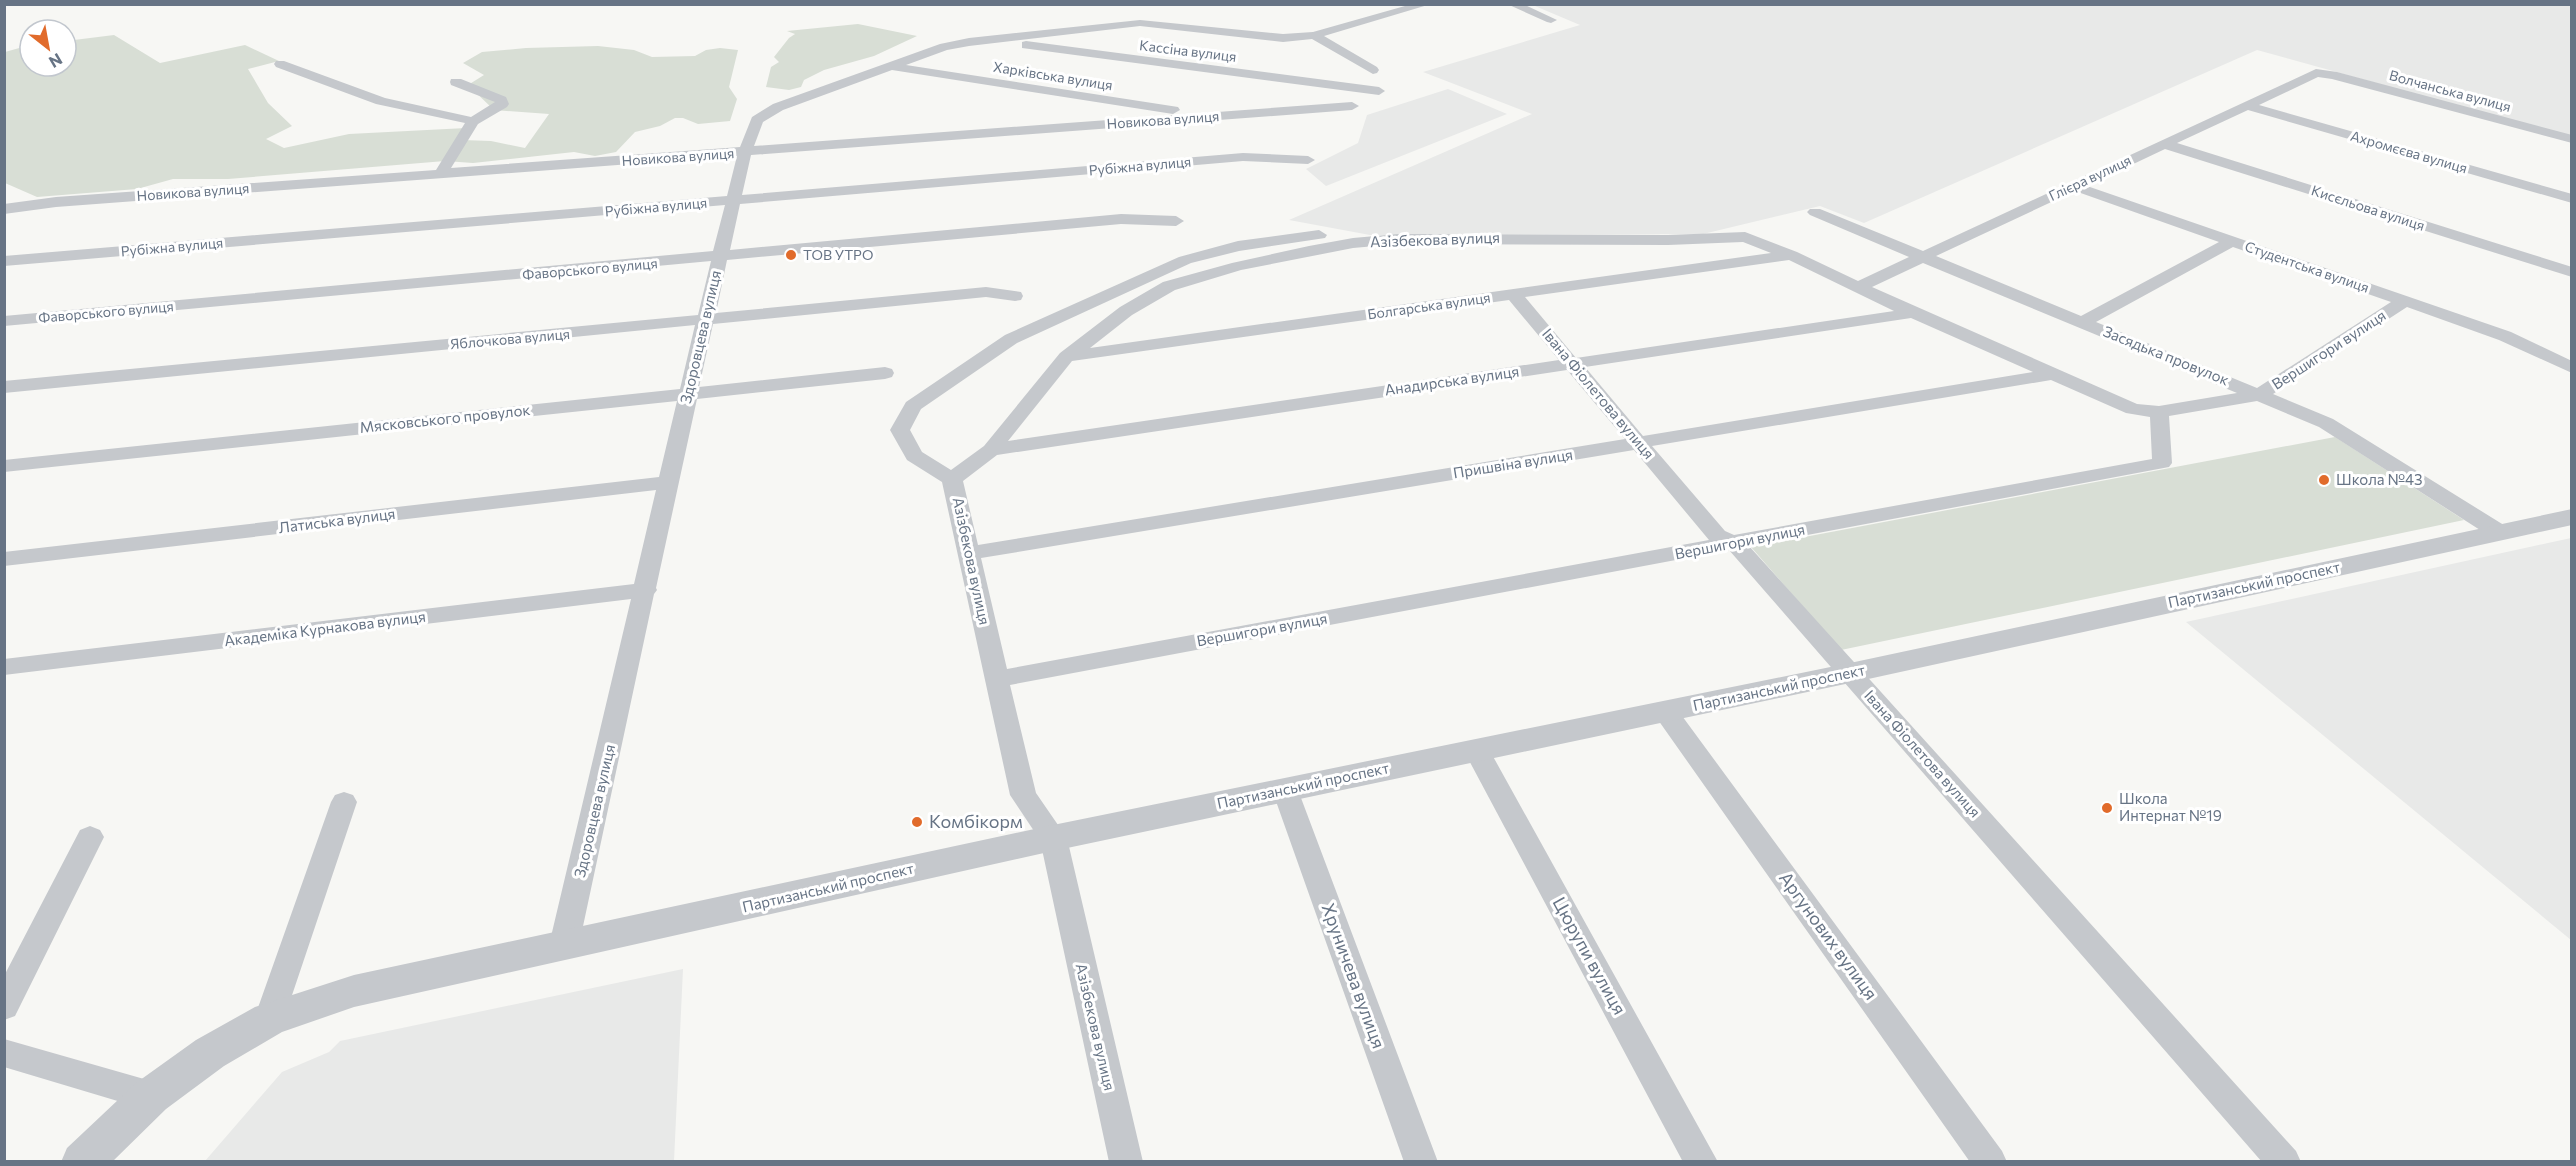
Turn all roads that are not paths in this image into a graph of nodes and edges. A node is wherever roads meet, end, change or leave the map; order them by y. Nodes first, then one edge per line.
1 (1426, 4) edge
2 (1512, 4) edge
3 (1551, 20) dead end
4 (1314, 35) junction
5 (993, 41) junction
6 (280, 64) dead end
7 (892, 66) junction
8 (1373, 70) dead end
9 (2320, 73) joint
10 (456, 82) dead end
11 (1379, 91) dead end
12 (2246, 105) junction
13 (1352, 106) dead end
14 (1210, 116) junction
15 (473, 121) junction
16 (2571, 139) edge
17 (2165, 144) junction
18 (746, 152) junction
19 (1308, 160) dead end
20 (440, 174) junction
21 (2074, 186) junction
22 (2571, 199) edge
23 (734, 200) junction
24 (4, 209) edge
25 (1815, 212) dead end
26 (1176, 221) dead end
27 (1409, 223) dead end
28 (2232, 241) junction
29 (1791, 255) junction
30 (1923, 256) junction
31 (720, 257) junction
32 (4, 261) edge
33 (2571, 272) edge
34 (1860, 286) junction
35 (1513, 294) junction
36 (1015, 296) dead end
37 (2405, 301) junction
38 (1913, 313) junction
39 (4, 321) edge
40 (705, 321) junction
41 (2082, 322) junction
42 (1066, 357) junction
43 (1573, 363) junction
44 (2571, 368) edge
45 (885, 373) dead end
46 (2055, 374) junction
47 (4, 387) edge
48 (687, 394) junction
49 (2259, 395) junction
50 (2159, 412) junction
51 (1640, 443) junction
52 (991, 450) junction
53 (4, 466) edge
54 (952, 479) junction
55 (670, 482) junction
56 (2571, 517) edge
57 (2499, 532) junction
58 (1734, 543) junction
59 (971, 553) junction
60 (4, 559) edge
61 (646, 591) junction
62 (4, 667) edge
63 (1850, 673) junction
64 (996, 680) junction
65 (1665, 711) junction
66 (1477, 751) junction
67 (1285, 790) junction
68 (344, 802) dead end
69 (90, 837) dead end
70 (1053, 838) junction
71 (564, 945) junction
72 (4, 1007) edge
73 (269, 1019) junction
74 (4, 1053) edge
75 (151, 1096) junction
76 (82, 1161) edge
77 (1126, 1161) edge
78 (1421, 1161) edge
79 (1701, 1161) edge
80 (1990, 1161) edge
81 (2284, 1161) edge

1 - 4 street, Здоровцева вулиця
2 - 3 street
4 - 5 street, Здоровцева вулиця
4 - 8 street
5 - 7 street, Здоровцева вулиця
5 - 11 street, Кассіна вулиця
6 - 15 street
7 - 14 street, Харківська вулиця
7 - 18 street, Здоровцева вулиця
9 - 12 street, Глієра вулиця
9 - 16 street, Волчанська вулиця
10 - 15 street
12 - 17 street, Глієра вулиця
12 - 22 street, Ахромєєва вулиця
13 - 14 street, Новикова вулиця
14 - 18 street, Новикова вулиця
15 - 20 street
17 - 21 street, Глієра вулиця
17 - 33 street, Кисєльова вулиця
18 - 20 street, Новикова вулиця
18 - 23 street, Здоровцева вулиця
19 - 23 street, Рубіжна вулиця
20 - 24 street, Новикова вулиця
21 - 28 street, Студентська вулиця
21 - 30 street, Глієра вулиця
23 - 31 street, Здоровцева вулиця
23 - 32 street, Рубіжна вулиця
25 - 30 street, Засядька провулок
26 - 31 street, Фаворського вулиця
27 - 54 street
28 - 37 street, Студентська вулиця
28 - 41 street
29 - 34 street
29 - 35 street, Болгарська вулиця
29 - 42 street, Азізбекова вулиця
30 - 34 street, Глієра вулиця
30 - 41 street, Засядька провулок
31 - 39 street, Фаворського вулиця
31 - 40 street, Здоровцева вулиця
34 - 38 street
35 - 42 street, Болгарська вулиця
35 - 43 street, Івана Фіолетова вулиця
36 - 40 street, Яблочкова вулиця
37 - 44 street, Студентська вулиця
37 - 49 street, Вершигори вулиця
38 - 43 street, Анадирська вулиця
38 - 46 street
40 - 47 street, Яблочкова вулиця
40 - 48 street, Здоровцева вулиця
41 - 49 street, Засядька провулок
42 - 52 street, Азізбекова вулиця
43 - 51 street, Івана Фіолетова вулиця
43 - 52 street, Анадирська вулиця
45 - 48 street, Мясковського провулок
46 - 50 street
46 - 51 street, Пришвіна вулиця
48 - 53 street, Мясковського провулок
48 - 55 street, Здоровцева вулиця
49 - 50 street, Вершигори вулиця
49 - 57 street, Засядька провулок
50 - 58 street, Вершигори вулиця
51 - 58 street, Івана Фіолетова вулиця
51 - 59 street, Пришвіна вулиця
52 - 54 street, Азізбекова вулиця
54 - 59 street, Азізбекова вулиця
55 - 60 street, Латиська вулиця
55 - 61 street, Здоровцева вулиця
56 - 57 street, Партизанський проспект
57 - 63 street, Партизанський проспект
58 - 63 street, Івана Фіолетова вулиця
58 - 64 street, Вершигори вулиця
59 - 64 street, Азізбекова вулиця
61 - 62 street, Академіка Курнакова вулиця
61 - 71 street, Здоровцева вулиця
63 - 65 street, Партизанський проспект
63 - 81 street, Івана Фіолетова вулиця
64 - 70 street, Азізбекова вулиця
65 - 66 street, Партизанський проспект
65 - 80 street, Аргунових вулиця
66 - 67 street, Партизанський проспект
66 - 79 street, Цюрупи вулиця
67 - 70 street, Партизанський проспект
67 - 78 street, Хруничева вулиця
68 - 73 street
69 - 72 street
70 - 71 street, Партизанський проспект
70 - 77 street, Азізбекова вулиця
71 - 73 street, Партизанський проспект
73 - 75 street, Партизанський проспект
74 - 75 street
75 - 76 street, Партизанський проспект

